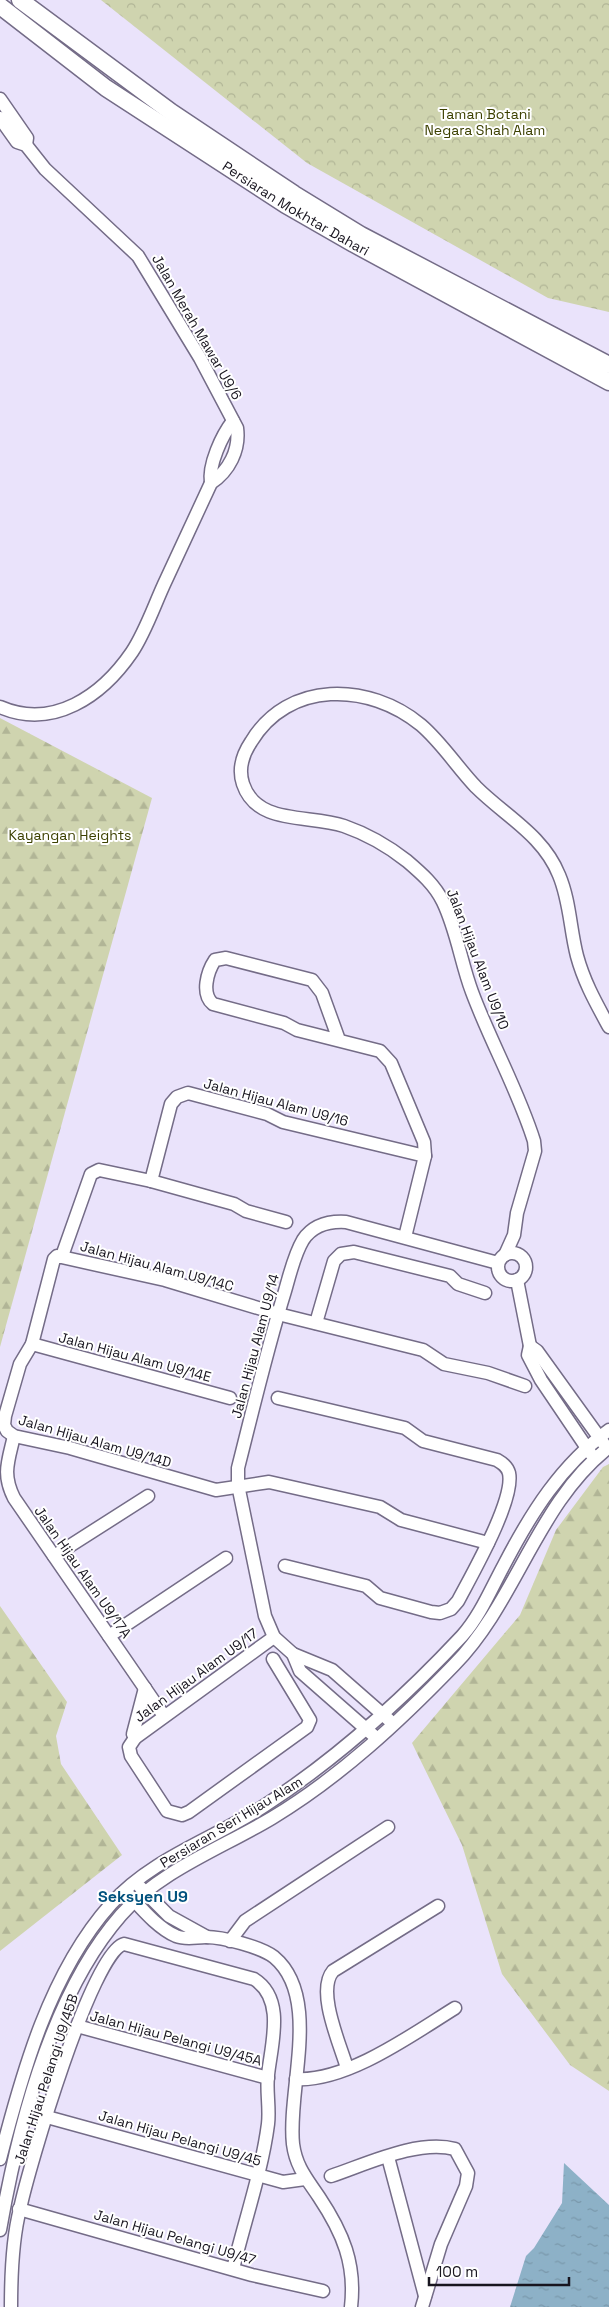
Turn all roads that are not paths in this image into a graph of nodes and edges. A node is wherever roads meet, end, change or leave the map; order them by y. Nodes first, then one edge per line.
1 (20, 0) edge
2 (4, 10) edge
3 (0, 99) edge
4 (0, 118) edge
5 (26, 145) junction
6 (609, 365) edge
7 (609, 382) edge
8 (0, 707) edge
9 (609, 1026) edge
10 (339, 1040) junction
11 (425, 1156) junction
12 (151, 1181) junction
13 (286, 1222) dead end
14 (514, 1235) junction
15 (405, 1237) junction
16 (59, 1256) junction
17 (522, 1258) junction
18 (502, 1259) junction
19 (517, 1280) junction
20 (485, 1293) dead end
21 (278, 1314) junction
22 (316, 1323) junction
23 (32, 1344) junction
24 (530, 1346) junction
25 (525, 1386) dead end
26 (230, 1398) dead end
27 (278, 1398) dead end
28 (604, 1434) edge
29 (14, 1436) junction
30 (586, 1448) junction
31 (608, 1448) edge
32 (595, 1458) junction
33 (238, 1485) junction
34 (148, 1496) dead end
35 (488, 1543) junction
36 (54, 1556) junction
37 (226, 1558) dead end
38 (285, 1566) dead end
39 (109, 1636) junction
40 (274, 1637) junction
41 (293, 1654) junction
42 (273, 1659) dead end
43 (145, 1688) junction
44 (164, 1716) junction
45 (383, 1716) junction
46 (394, 1724) junction
47 (366, 1730) junction
48 (134, 1738) junction
49 (377, 1739) junction
50 (388, 1827) dead end
51 (166, 1879) junction
52 (135, 1882) junction
53 (125, 1891) junction
54 (145, 1892) junction
55 (136, 1902) junction
56 (159, 1906) junction
57 (438, 1906) dead end
58 (122, 1914) junction
59 (151, 1917) junction
60 (207, 1937) junction
61 (230, 1941) junction
62 (455, 2008) dead end
63 (77, 2026) junction
64 (347, 2068) junction
65 (268, 2078) junction
66 (296, 2079) junction
67 (47, 2117) junction
68 (388, 2156) junction
69 (0, 2159) edge
70 (256, 2176) junction
71 (331, 2176) dead end
72 (305, 2179) junction
73 (19, 2209) junction
74 (0, 2230) edge
75 (233, 2269) junction
76 (323, 2291) dead end
77 (423, 2301) edge
78 (15, 2306) edge
79 (350, 2307) edge

1 - 6 main road, Persiaran Mokhtar Dahari
2 - 7 main road, Persiaran Mokhtar Dahari
3 - 5 street, Jalan Merah Mawar U9/6
4 - 5 street, Jalan Merah Mawar U9/6
5 - 8 street, Jalan Merah Mawar U9/6
9 - 14 street, Jalan Hijau Alam U9/10
10 - 10 street
10 - 11 street
11 - 12 street, Jalan Hijau Alam U9/16
11 - 15 street
12 - 13 street
12 - 16 street, Jalan Hijau Alam U9/14D
14 - 17 street, Jalan Hijau Alam U9/10
14 - 18 street, Jalan Hijau Alam U9/10
15 - 18 street, Jalan Hijau Alam U9/14
15 - 21 street, Jalan Hijau Alam U9/14
16 - 21 street, Jalan Hijau Alam U9/14C
16 - 23 street, Jalan Hijau Alam U9/14D
17 - 18 street
17 - 19 street
18 - 19 street
19 - 24 street
20 - 22 street
21 - 22 street, Jalan Hijau Alam U9/14C
21 - 33 street, Jalan Hijau Alam U9/14
22 - 25 street, Jalan Hijau Alam U9/14C
23 - 26 street, Jalan Hijau Alam U9/14E
23 - 29 street, Jalan Hijau Alam U9/14D
24 - 28 street
24 - 30 street
27 - 35 street
28 - 30 street, Persiaran Seri Hijau Alam
28 - 31 street
29 - 33 street, Jalan Hijau Alam U9/14D
29 - 36 street, Jalan Hijau Alam U9/17A
30 - 32 street
30 - 45 street, Persiaran Seri Hijau Alam
31 - 32 street, Persiaran Seri Hijau Alam
32 - 46 street, Persiaran Seri Hijau Alam
33 - 35 street, Jalan Hijau Alam U9/14D
33 - 40 street, Jalan Hijau Alam U9/14
34 - 36 street
35 - 38 street
36 - 39 street, Jalan Hijau Alam U9/17A
37 - 39 street
39 - 43 street, Jalan Hijau Alam U9/17A
40 - 41 street, Jalan Hijau Alam U9/14
40 - 44 street, Jalan Hijau Alam U9/17
41 - 45 street
41 - 47 street
42 - 48 street
43 - 44 street, Jalan Hijau Alam U9/17A
43 - 48 street
44 - 48 street, Jalan Hijau Alam U9/17
45 - 46 street
45 - 47 street, Persiaran Seri Hijau Alam
46 - 49 street, Persiaran Seri Hijau Alam
47 - 49 street
47 - 52 street, Persiaran Seri Hijau Alam
49 - 51 street, Persiaran Seri Hijau Alam
50 - 61 street
51 - 54 street, Persiaran Seri Hijau Alam
51 - 56 street
52 - 53 street, Persiaran Seri Hijau Alam
52 - 54 street
53 - 55 street
53 - 69 street, Persiaran Seri Hijau Alam
54 - 55 street, Persiaran Seri Hijau Alam
54 - 56 street
55 - 58 street, Persiaran Seri Hijau Alam
55 - 59 street
56 - 60 street
57 - 64 street
58 - 59 street
58 - 74 street, Persiaran Seri Hijau Alam
59 - 60 street
60 - 61 street
61 - 66 street
62 - 64 street
63 - 65 street, Jalan Hijau Pelangi U9/45A
63 - 65 street, Jalan Hijau Pelangi U9/45B
63 - 67 street, Jalan Hijau Pelangi U9/45B
64 - 66 street
65 - 70 street
66 - 72 street
67 - 70 street, Jalan Hijau Pelangi U9/45
67 - 73 street, Jalan Hijau Pelangi U9/45B
68 - 71 street
68 - 77 street
68 - 77 street
70 - 72 street, Jalan Hijau Pelangi U9/45
70 - 75 street
72 - 79 street
73 - 75 street, Jalan Hijau Pelangi U9/47
73 - 78 street, Jalan Hijau Pelangi U9/45B
75 - 76 street, Jalan Hijau Pelangi U9/47

